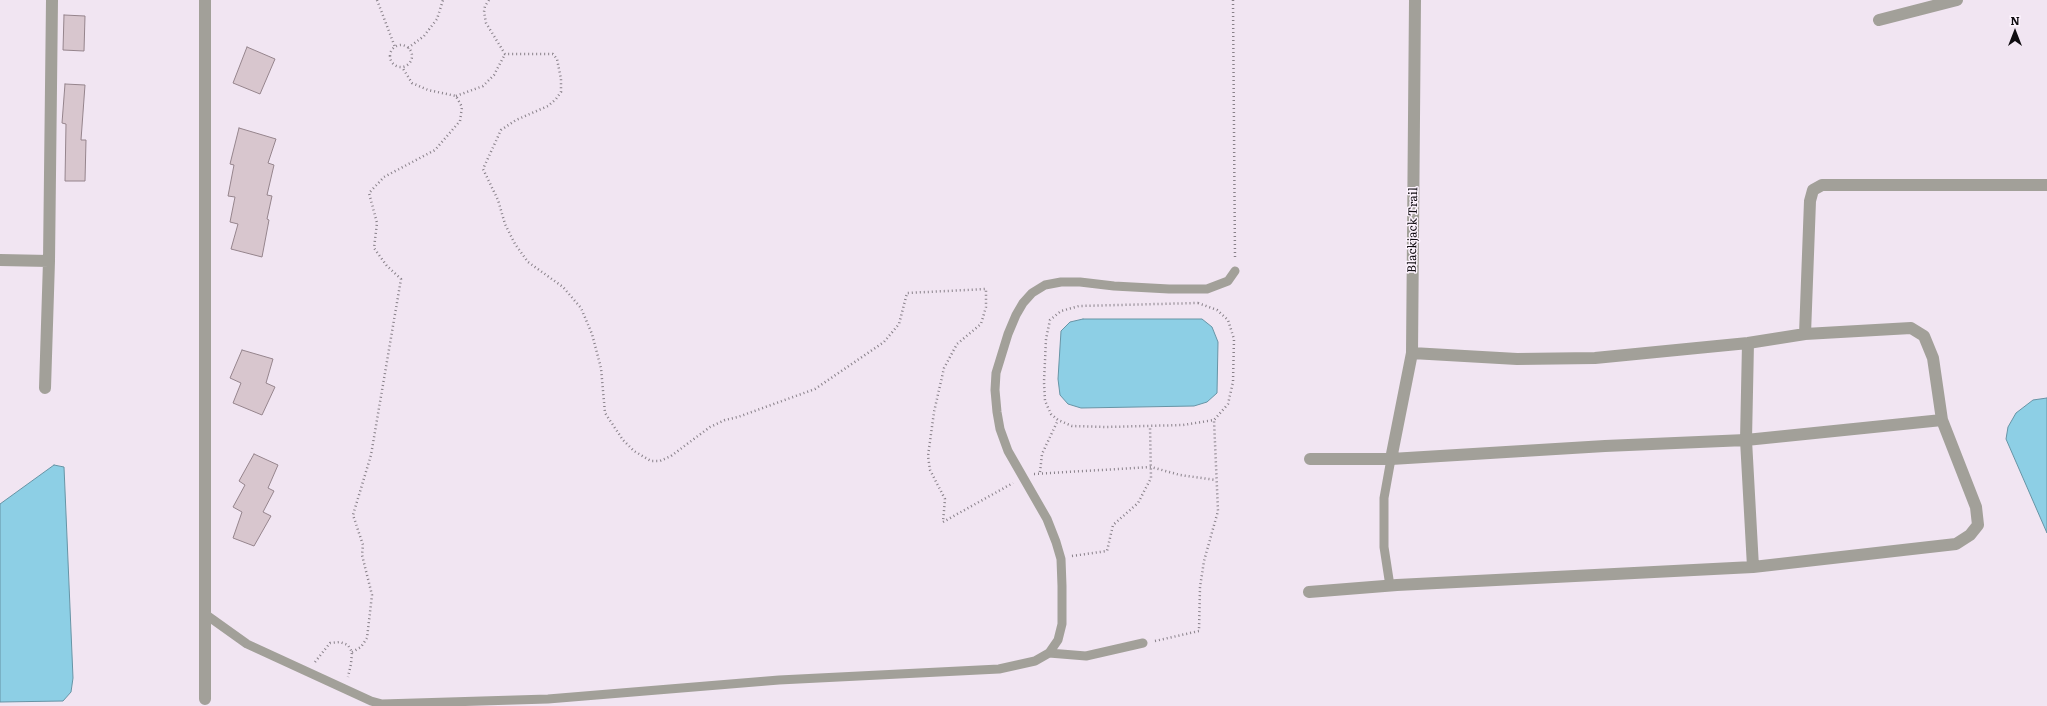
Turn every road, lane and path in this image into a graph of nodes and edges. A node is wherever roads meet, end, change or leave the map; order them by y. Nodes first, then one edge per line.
1 (52, 0) edge
2 (205, 0) edge
3 (377, 0) edge
4 (443, 0) edge
5 (489, 0) edge
6 (1233, 0) edge
7 (1416, 0) edge
8 (1957, 0) edge
9 (1879, 20) dead end
10 (395, 47) junction
11 (408, 48) junction
12 (505, 54) junction
13 (402, 67) junction
14 (456, 96) junction
15 (2047, 185) edge
16 (0, 260) edge
17 (49, 261) junction
18 (1235, 271) joint
19 (1805, 334) junction
20 (1748, 343) junction
21 (1412, 353) junction
22 (45, 388) dead end
23 (1058, 420) junction
24 (1214, 420) junction
25 (1942, 420) junction
26 (1150, 426) junction
27 (1746, 440) junction
28 (1310, 459) dead end
29 (1391, 459) junction
30 (1151, 467) junction
31 (1040, 472) junction
32 (1023, 477) junction
33 (1216, 480) junction
34 (1061, 560) junction
35 (1753, 567) junction
36 (1390, 586) junction
37 (1309, 592) dead end
38 (205, 614) junction
39 (1143, 644) joint
40 (352, 652) junction
41 (1049, 653) junction
42 (308, 673) junction
43 (344, 689) junction
44 (205, 699) dead end

1 - 17 street
2 - 38 street
3 - 10 path
4 - 11 path
5 - 12 path
6 - 18 path
7 - 21 street, Blackjack Trail
8 - 9 street
10 - 11 path
10 - 13 path
11 - 13 path
12 - 14 path
12 - 32 path
13 - 14 path
14 - 40 path
15 - 19 street
16 - 17 street
17 - 22 street
18 - 32 lane
19 - 20 street
19 - 25 street
20 - 21 street
20 - 27 street
21 - 29 street, Blackjack Trail
23 - 24 path
23 - 26 path
23 - 31 path
24 - 26 path
24 - 33 path
25 - 27 street
25 - 35 street
26 - 30 path
27 - 29 street
27 - 35 street
28 - 29 street
29 - 36 lane
30 - 31 path
30 - 33 path
30 - 34 path
31 - 32 path
32 - 34 lane
33 - 39 path
34 - 41 lane
35 - 36 street
36 - 37 street
38 - 42 lane
38 - 44 street
39 - 41 lane
40 - 42 path
40 - 43 path
41 - 43 lane
42 - 43 lane

